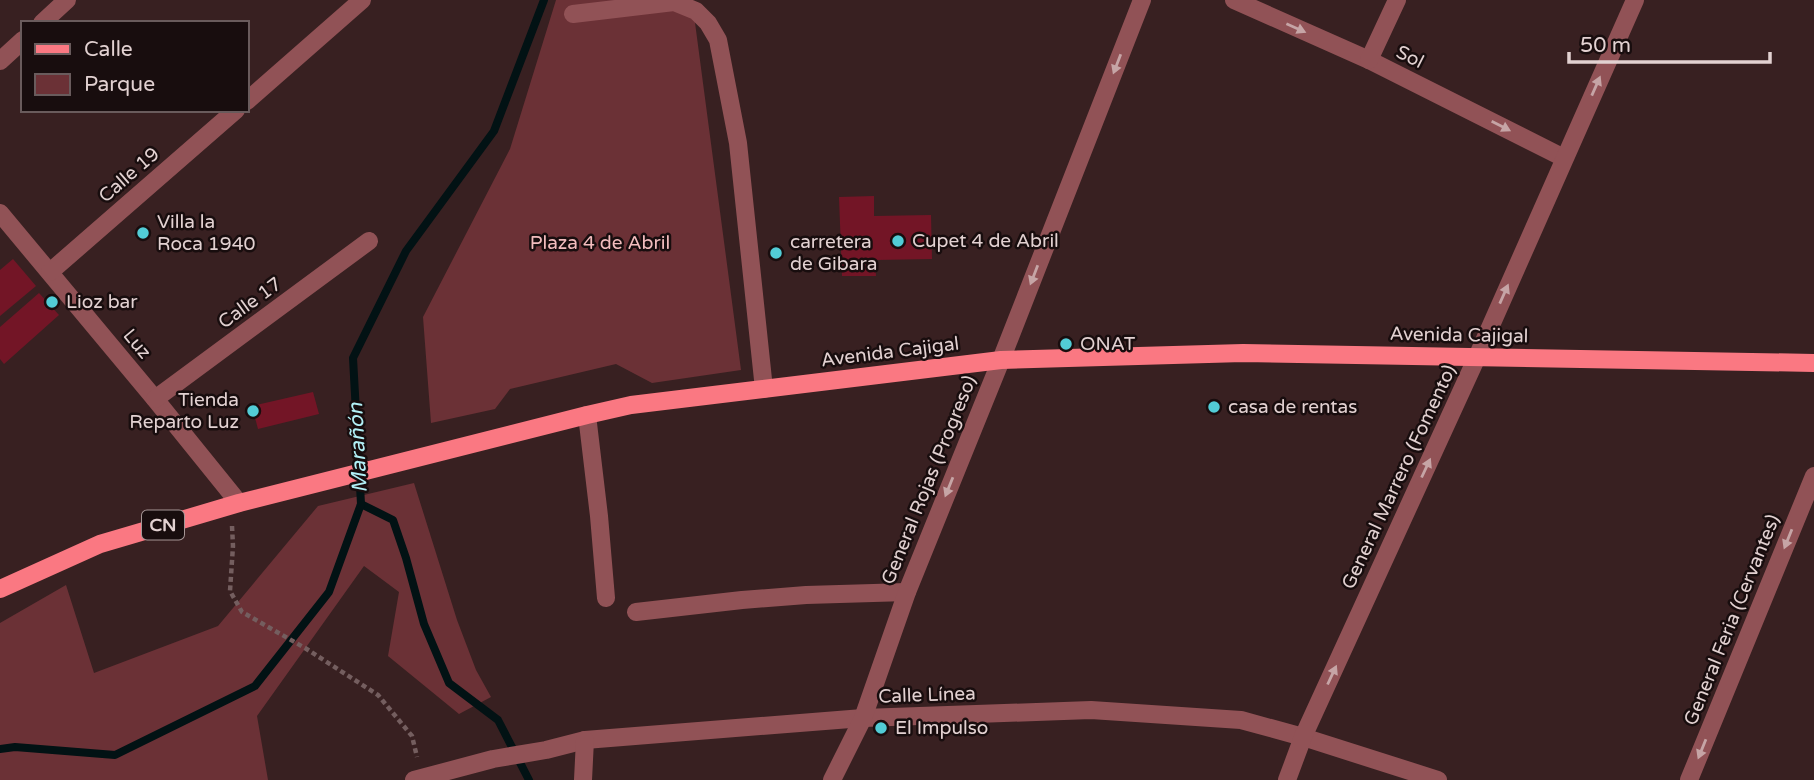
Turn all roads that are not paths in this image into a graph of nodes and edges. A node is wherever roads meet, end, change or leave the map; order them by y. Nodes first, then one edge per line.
1 (67, 0) edge
2 (362, 0) edge
3 (1142, 0) edge
4 (1234, 0) edge
5 (1397, 0) edge
6 (1635, 0) edge
7 (573, 14) dead end
8 (44, 21) edge
9 (21, 42) edge
10 (1369, 60) junction
11 (0, 61) edge
12 (248, 100) edge
13 (234, 112) edge
14 (1564, 158) junction
15 (0, 213) edge
16 (369, 241) dead end
17 (50, 272) junction
18 (1477, 357) junction
19 (1001, 360) junction
20 (1814, 363) edge
21 (764, 389) junction
22 (155, 398) junction
23 (587, 415) junction
24 (1814, 476) edge
25 (235, 504) junction
26 (0, 589) edge
27 (907, 592) junction
28 (606, 598) dead end
29 (636, 612) dead end
30 (863, 718) junction
31 (1304, 737) junction
32 (586, 740) junction
33 (418, 779) edge
34 (583, 780) edge
35 (832, 780) edge
36 (1287, 780) edge
37 (1438, 780) edge
38 (1689, 780) edge

1 - 8 street
2 - 12 street
3 -> 19 street, General Rojas (Progreso)
4 -> 10 street, Sol
5 - 10 street
14 -> 6 street, General Marrero (Fomento)
7 - 21 street
9 - 11 street
10 -> 14 street, Sol
13 - 17 street, Calle 19
18 -> 14 street, General Marrero (Fomento)
15 - 17 street, Luz
16 - 22 street, Calle 17
17 - 22 street, Luz
18 - 19 main road, Avenida Cajigal / CN
18 - 20 main road, Avenida Cajigal / CN
31 -> 18 street, General Marrero (Fomento)
19 - 21 main road, Avenida Cajigal / CN
19 -> 27 street, General Rojas (Progreso)
21 - 23 main road, Avenida Cajigal / CN
22 - 25 street, Luz
23 - 25 main road, Avenida Cajigal / CN
23 - 28 street
24 -> 38 street, General Feria (Cervantes)
25 - 26 main road, Avenida Cajigal / CN
27 - 29 street
27 - 30 street, General Rojas (Progreso)
30 - 31 street, Calle Línea
30 - 32 street, Calle Línea
30 - 35 street, General Rojas (Progreso)
31 - 36 street, General Marrero (Fomento)
31 - 37 street, Calle Línea
32 - 33 street, Calle Línea
32 - 34 street

